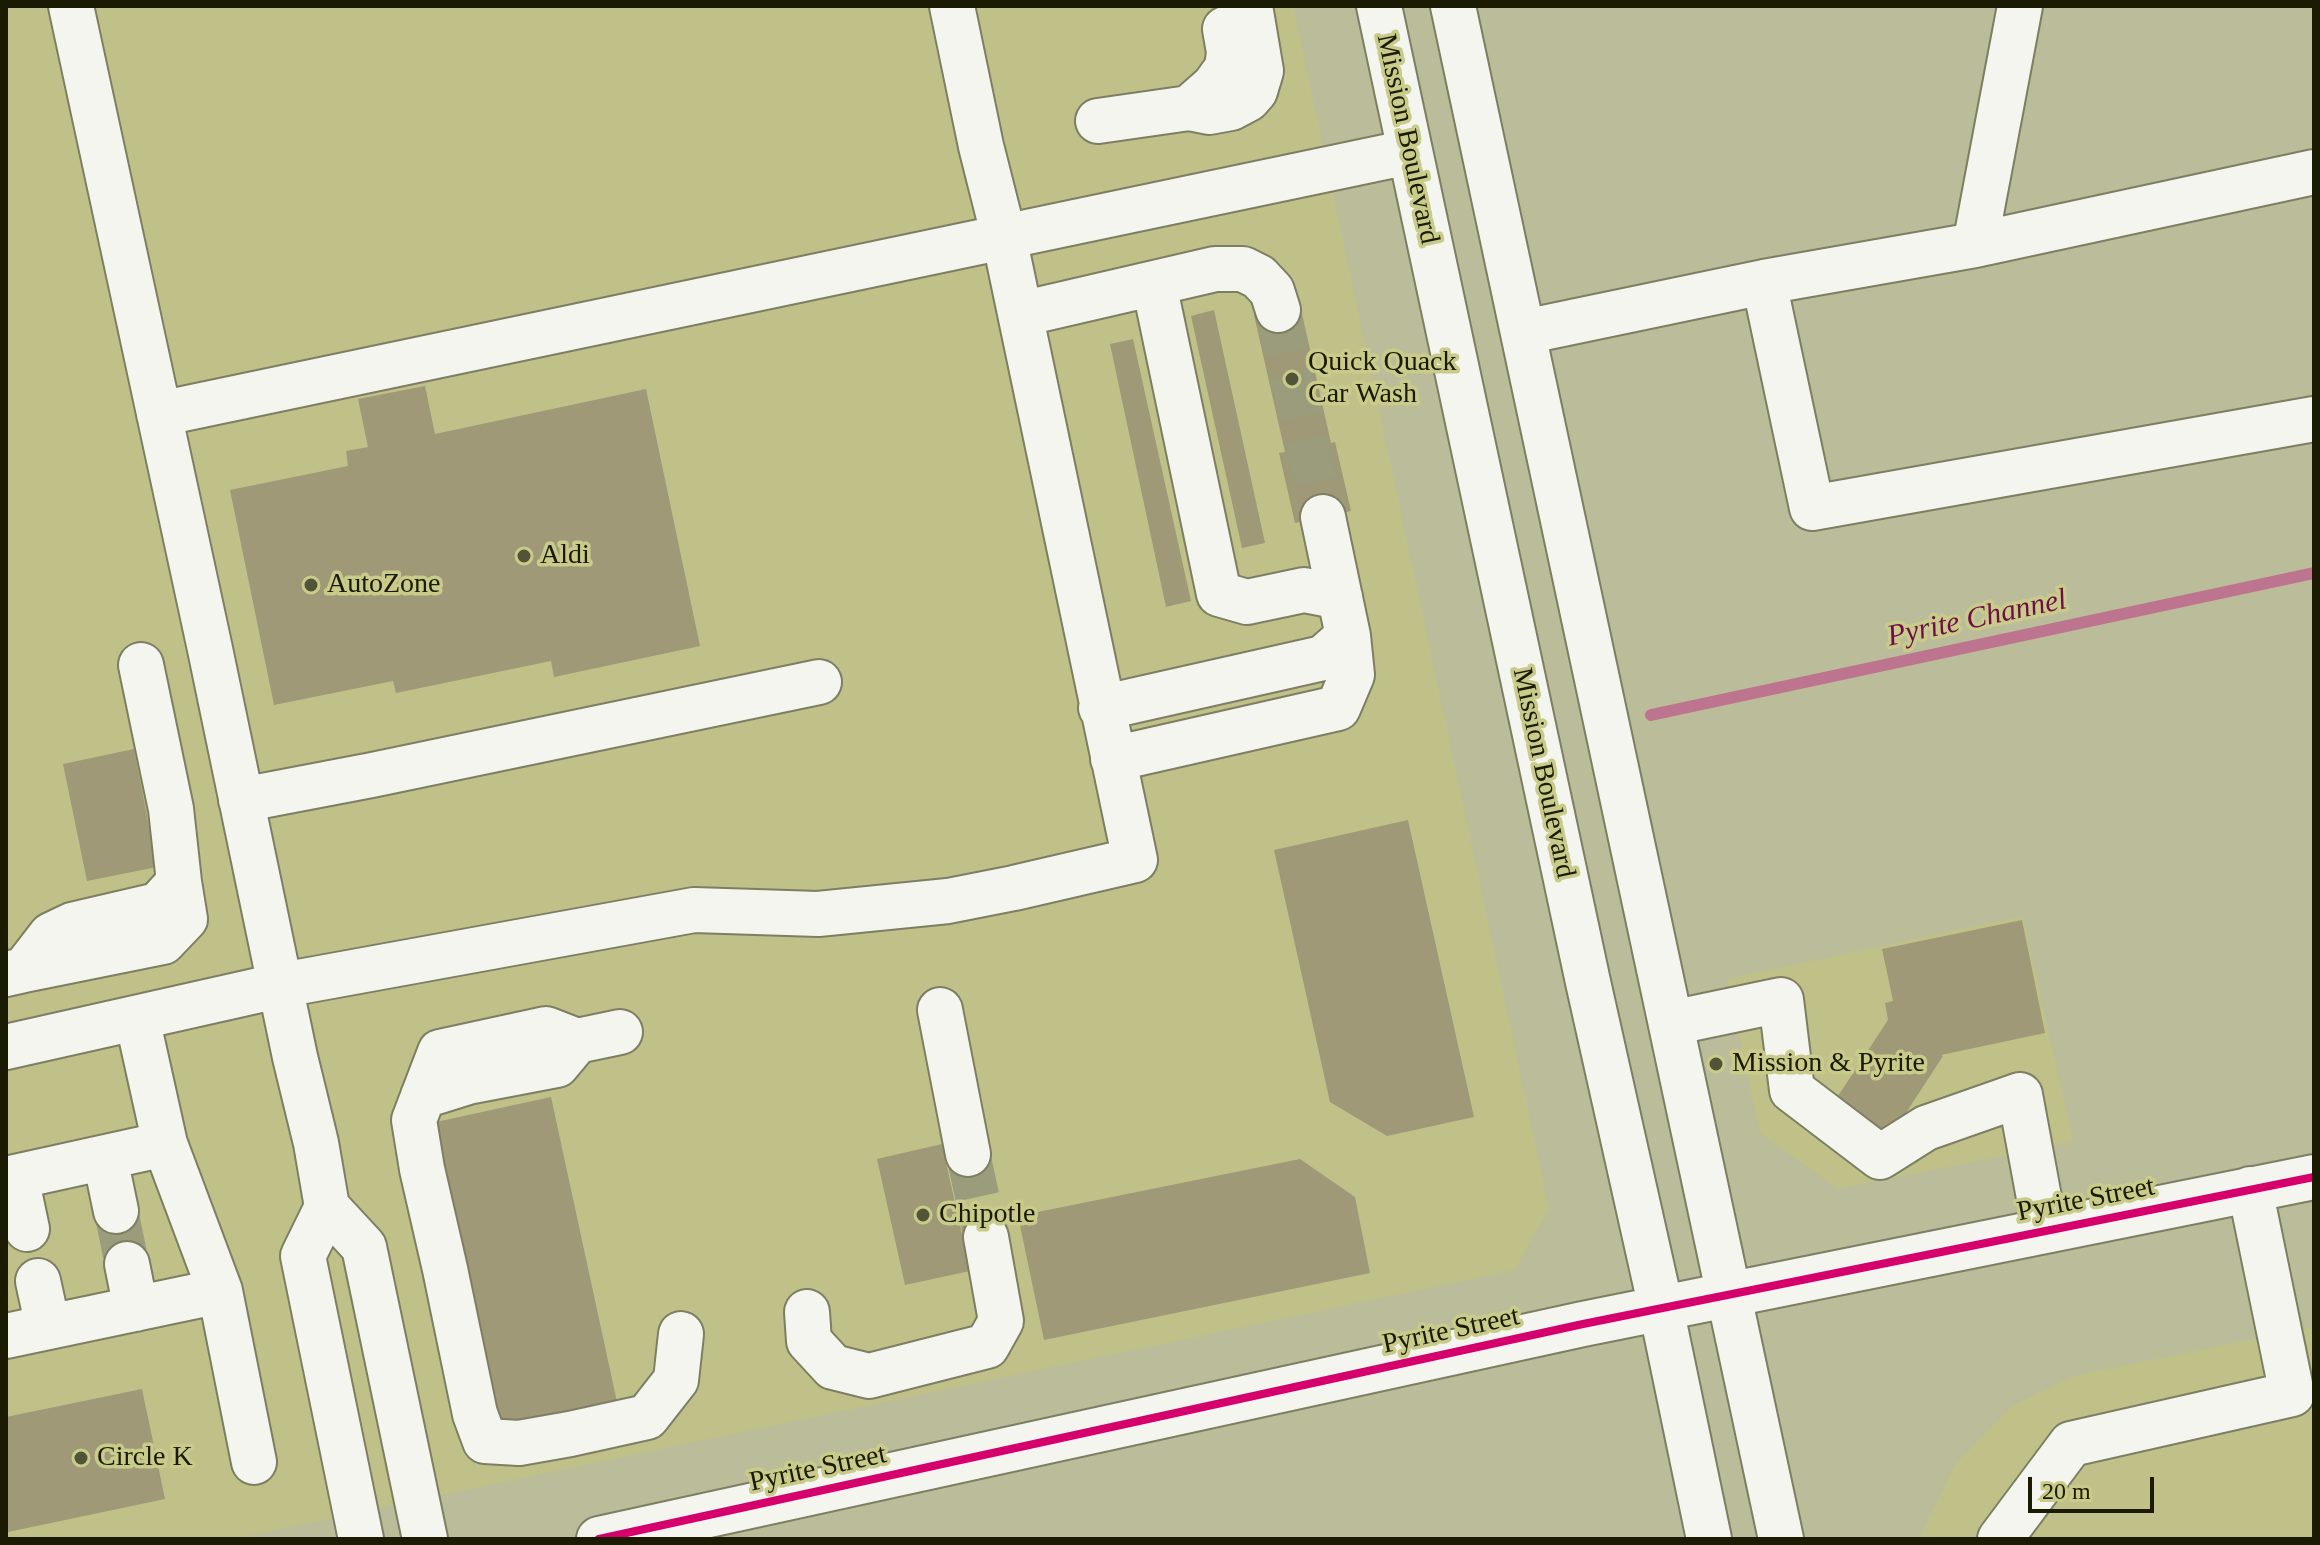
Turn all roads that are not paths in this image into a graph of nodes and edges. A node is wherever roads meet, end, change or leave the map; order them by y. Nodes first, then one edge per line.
1 (71, 6) edge
2 (952, 6) edge
3 (1379, 6) edge
4 (1453, 6) edge
5 (2020, 6) edge
6 (1237, 18) edge
7 (1098, 121) dead end
8 (1409, 152) junction
9 (2314, 172) edge
10 (1004, 237) junction
11 (1975, 245) junction
12 (1764, 282) junction
13 (1154, 284) junction
14 (1278, 310) tunnel mouth
15 (1021, 314) junction
16 (1524, 332) junction
17 (159, 414) junction
18 (2314, 419) edge
19 (1323, 517) tunnel mouth
20 (1344, 616) junction
21 (141, 665) dead end
22 (819, 682) dead end
23 (1107, 733) junction
24 (241, 800) junction
25 (15, 972) edge
26 (282, 985) junction
27 (940, 1010) dead end
28 (137, 1018) junction
29 (1671, 1023) junction
30 (620, 1032) dead end
31 (6, 1047) edge
32 (165, 1144) junction
33 (968, 1154) tunnel mouth
34 (105, 1158) junction
35 (2314, 1177) edge
36 (11, 1178) edge
37 (2250, 1189) junction
38 (327, 1207) junction
39 (116, 1211) tunnel mouth
40 (27, 1229) dead end
41 (2045, 1230) junction
42 (986, 1237) tunnel mouth
43 (127, 1264) tunnel mouth
44 (38, 1281) dead end
45 (220, 1291) junction
46 (1728, 1294) junction
47 (1661, 1308) junction
48 (136, 1309) junction
49 (807, 1312) dead end
50 (48, 1327) junction
51 (681, 1334) dead end
52 (6, 1336) edge
53 (2303, 1391) edge
54 (254, 1462) dead end
55 (361, 1539) edge
56 (425, 1539) edge
57 (599, 1539) edge
58 (1709, 1539) edge
59 (1781, 1539) edge
60 (2000, 1539) edge

1 - 17 main road
2 - 10 main road
3 - 8 main road, Mission Boulevard
4 - 16 main road
5 - 11 main road
6 - 7 main road
8 - 10 main road
8 - 47 main road, Mission Boulevard
9 - 11 main road
10 - 15 main road
10 - 17 main road
11 - 12 main road
12 - 16 main road
12 - 18 main road
13 - 14 main road
13 - 15 main road
13 - 20 main road
15 - 23 main road
16 - 29 main road
17 - 24 main road
19 - 20 main road
20 - 23 main road
21 - 25 main road
22 - 24 main road
23 - 26 main road
24 - 26 main road
26 - 28 main road
26 - 38 main road
27 - 33 main road
28 - 31 main road
28 - 32 main road
29 - 41 main road
29 - 46 main road
30 - 51 main road
32 - 34 main road
32 - 45 main road
34 - 36 main road
34 - 39 main road
35 - 37 main road, Pyrite Street
36 - 40 main road
37 - 41 main road, Pyrite Street
37 - 53 main road
38 - 55 main road
38 - 56 main road
41 - 46 main road, Pyrite Street
42 - 49 main road
43 - 48 main road
44 - 50 main road
45 - 48 main road
45 - 54 main road
46 - 47 main road, Pyrite Street
46 - 59 main road
47 - 57 main road, Pyrite Street
47 - 58 main road, Mission Boulevard
48 - 50 main road
50 - 52 main road
53 - 60 main road

